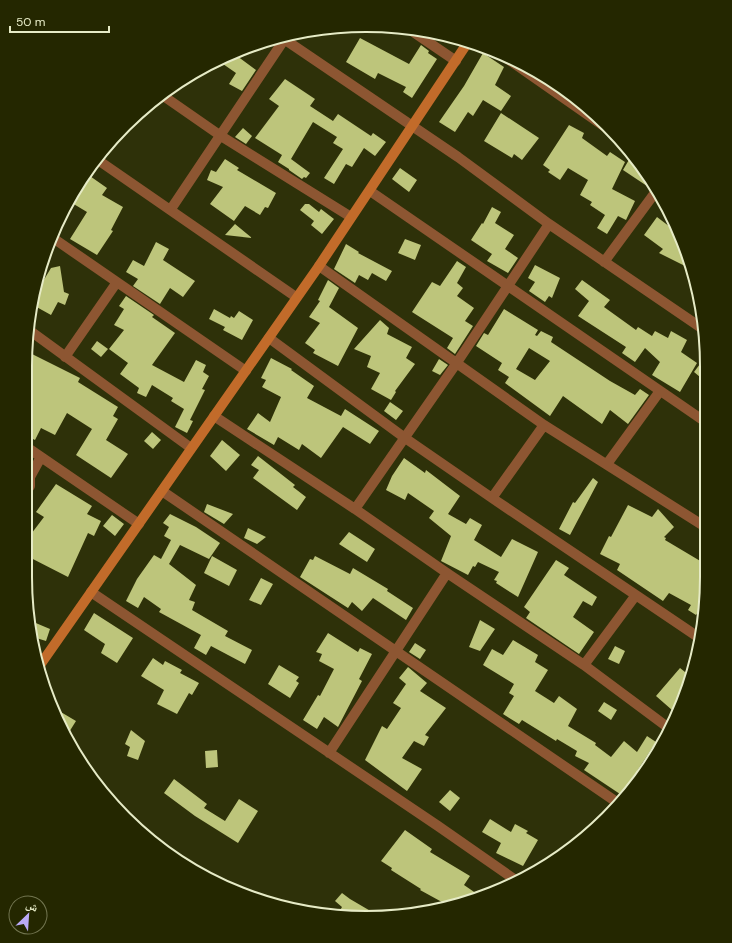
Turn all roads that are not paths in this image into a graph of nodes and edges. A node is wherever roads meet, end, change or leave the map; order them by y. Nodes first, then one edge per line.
1 (420, 36) edge
2 (288, 41) edge
3 (280, 43) edge
4 (465, 47) edge
5 (456, 61) junction
6 (536, 79) edge
7 (167, 98) edge
8 (576, 107) edge
9 (412, 127) junction
10 (221, 136) junction
11 (102, 162) edge
12 (370, 191) junction
13 (653, 195) edge
14 (170, 209) junction
15 (351, 217) junction
16 (549, 224) junction
17 (56, 240) edge
18 (604, 262) junction
19 (319, 266) junction
20 (117, 282) junction
21 (508, 285) junction
22 (296, 297) junction
23 (697, 325) edge
24 (34, 334) edge
25 (269, 338) junction
26 (66, 357) junction
27 (456, 364) junction
28 (246, 371) junction
29 (660, 391) junction
30 (214, 416) junction
31 (700, 419) edge
32 (544, 424) junction
33 (405, 438) junction
34 (191, 448) junction
35 (32, 450) edge
36 (41, 456) junction
37 (607, 464) junction
38 (32, 473) edge
39 (162, 491) junction
40 (492, 498) junction
41 (355, 509) junction
42 (700, 523) edge
43 (139, 524) junction
44 (447, 573) junction
45 (91, 592) junction
46 (636, 595) junction
47 (695, 635) edge
48 (396, 652) junction
49 (43, 661) edge
50 (584, 665) junction
51 (666, 726) edge
52 (329, 753) junction
53 (614, 800) edge
54 (512, 878) edge

1 - 5 street
2 - 9 street
3 - 10 street
4 - 5 street
5 - 9 street
6 - 8 street
7 - 10 street
9 - 12 street
9 - 16 street
10 - 14 street
10 - 15 street
11 - 14 street
12 - 15 street
12 - 21 street
13 - 18 street
14 - 22 street
15 - 19 street
16 - 18 street
16 - 21 street
17 - 20 street
18 - 23 street
19 - 22 street
19 - 27 street
20 - 26 street
20 - 28 street
21 - 27 street
21 - 29 street
22 - 25 street
24 - 26 street
25 - 28 street
25 - 33 street
26 - 34 street
27 - 32 street
27 - 33 street
28 - 30 street
29 - 31 street
29 - 37 street
30 - 34 street
30 - 41 street
32 - 37 street
32 - 40 street
33 - 40 street
33 - 41 street
34 - 39 street
35 - 36 street
36 - 38 street
36 - 43 street
37 - 42 street
39 - 43 street
39 - 48 street
40 - 46 street
41 - 44 street
43 - 45 street
44 - 48 street
44 - 50 street
45 - 49 street
45 - 52 street
46 - 47 street
46 - 50 street
48 - 52 street
48 - 53 street
50 - 51 street
52 - 54 street

